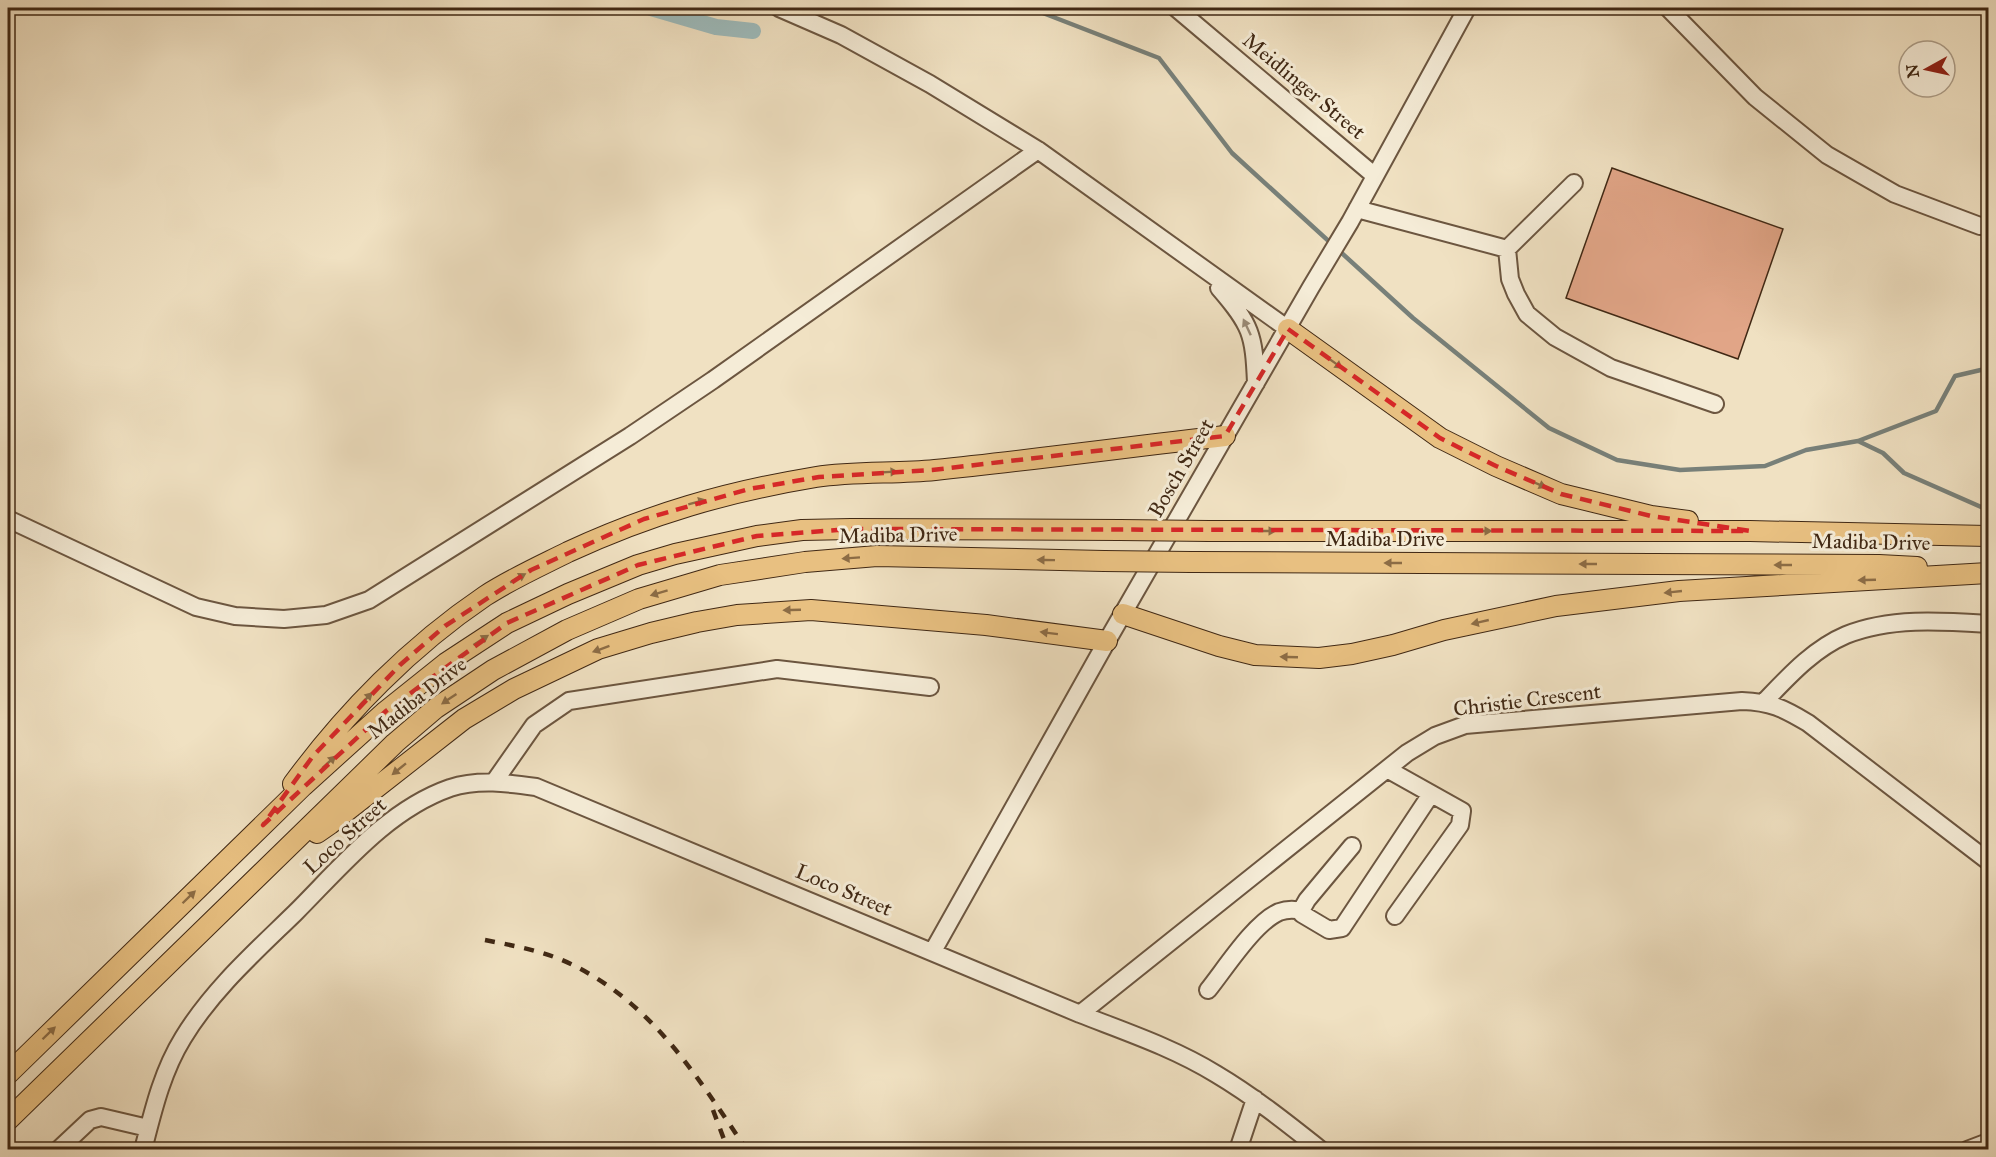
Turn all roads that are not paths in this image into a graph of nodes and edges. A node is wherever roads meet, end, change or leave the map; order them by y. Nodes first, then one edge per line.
1 (779, 8) edge
2 (1176, 8) edge
3 (1467, 8) edge
4 (1668, 8) edge
5 (1038, 150) junction
6 (1375, 176) junction
7 (1574, 183) dead end
8 (1354, 216) junction
9 (1980, 226) dead end
10 (1507, 249) junction
11 (1199, 266) junction
12 (1288, 329) junction
13 (1256, 384) junction
14 (1715, 404) dead end
15 (1225, 436) junction
16 (8, 519) edge
17 (1750, 531) junction
18 (1989, 536) edge
19 (1989, 572) edge
20 (1123, 614) junction
21 (1989, 624) edge
22 (1107, 641) junction
23 (930, 687) dead end
24 (1764, 702) junction
25 (1387, 769) junction
26 (494, 782) junction
27 (1431, 794) junction
28 (262, 825) junction
29 (1352, 846) dead end
30 (280, 856) junction
31 (1989, 861) edge
32 (1302, 911) junction
33 (1395, 916) dead end
34 (933, 951) junction
35 (1208, 990) dead end
36 (1080, 1014) junction
37 (8, 1074) edge
38 (1255, 1099) junction
39 (8, 1120) edge
40 (148, 1128) junction
41 (1989, 1142) edge
42 (58, 1149) edge
43 (143, 1149) edge
44 (1238, 1149) edge
45 (1322, 1149) edge
46 (1967, 1149) edge

1 - 5 street
2 - 6 street, Meidlinger Street
3 - 6 street, Bosch Street
4 - 9 street
5 - 11 street
5 - 16 street
6 - 8 street, Bosch Street
7 - 10 street
8 - 10 street
8 - 12 street, Bosch Street
10 - 14 street
11 - 12 street
13 -> 11 street
12 - 13 street, Bosch Street
12 -> 17 main road
13 - 15 street, Bosch Street
15 - 20 street, Bosch Street
28 -> 15 main road
17 - 18 main road, Madiba Drive
28 -> 17 main road, Madiba Drive, bridge
19 -> 20 main road
19 -> 30 main road, Madiba Drive, bridge
20 - 22 street, Bosch Street
21 - 24 street
22 -> 30 main road
22 - 34 street, Bosch Street
23 - 26 street
24 - 25 street, Christie Crescent
24 - 31 street, Christie Crescent
25 - 27 street
25 - 36 street, Christie Crescent
26 - 34 street, Loco Street
26 - 40 street, Loco Street
27 - 32 street
27 - 33 street
37 -> 28 main road, Madiba Drive
29 - 32 street
30 - 39 main road, Madiba Drive
32 - 35 street
34 - 36 street, Loco Street
36 - 38 street, Loco Street
38 - 44 street
38 - 45 street, Loco Street
40 - 42 street
40 - 43 street, Loco Street
41 - 46 street

